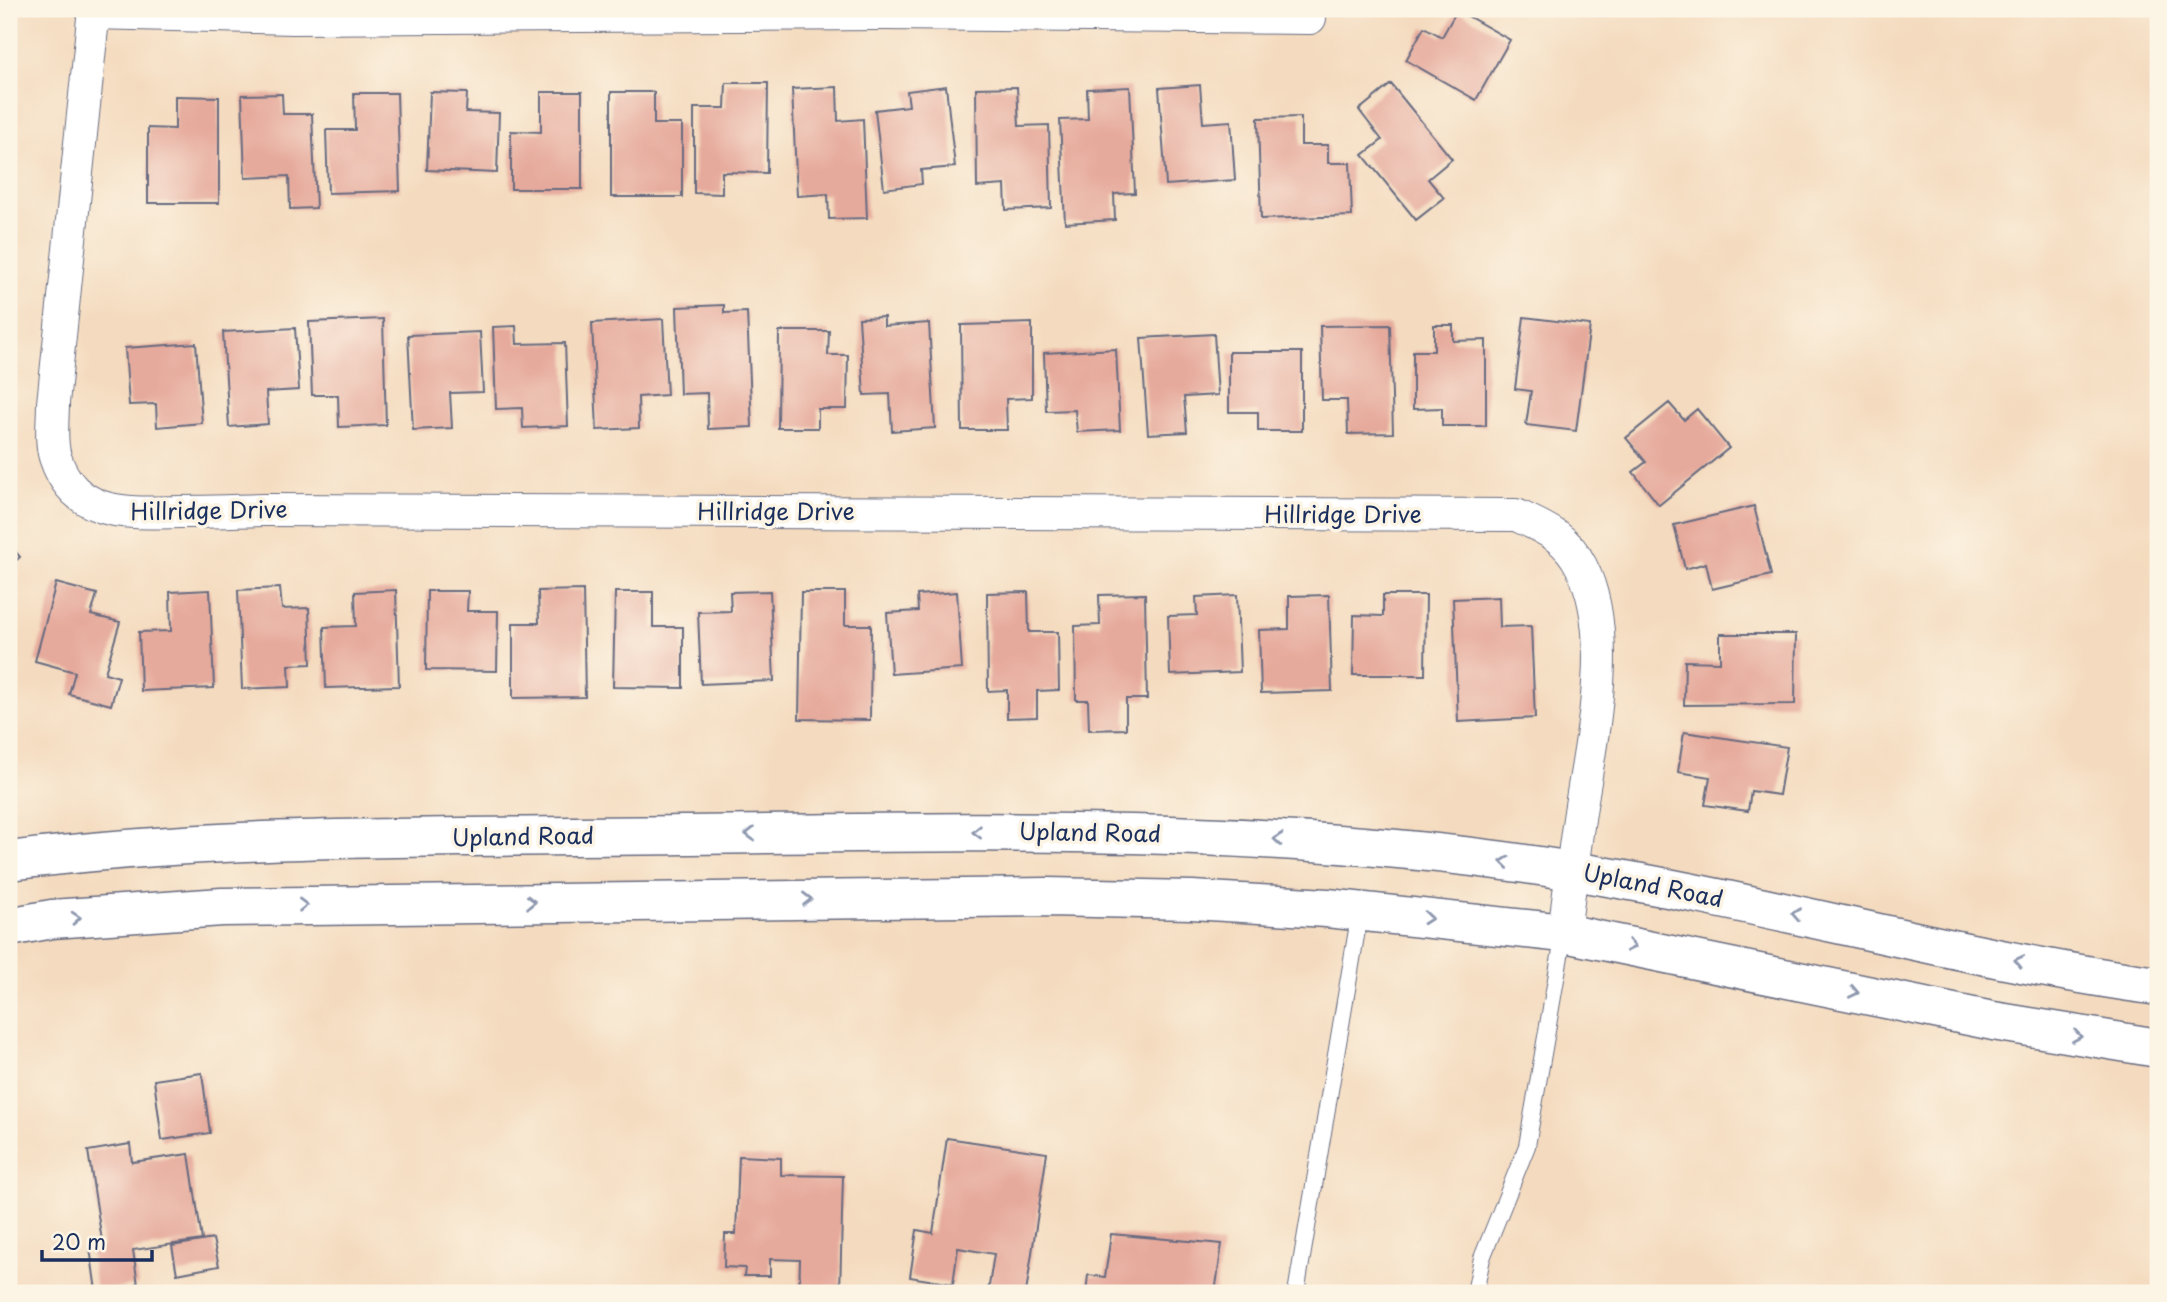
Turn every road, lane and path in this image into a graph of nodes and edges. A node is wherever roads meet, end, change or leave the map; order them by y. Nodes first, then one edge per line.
1 (93, 11) edge
2 (1310, 18) dead end
3 (9, 861) edge
4 (1572, 871) junction
5 (1360, 912) junction
6 (9, 927) edge
7 (1564, 933) junction
8 (2158, 986) edge
9 (2158, 1048) edge
10 (1296, 1293) edge
11 (1475, 1293) edge

1 - 2 street
1 - 4 street, Hillridge Drive
4 -> 3 main road, Upland Road
4 - 7 street, Hillridge Drive
8 -> 4 main road, Upland Road
6 -> 5 main road
5 -> 7 main road
5 - 10 lane
7 -> 9 main road
7 - 11 lane

